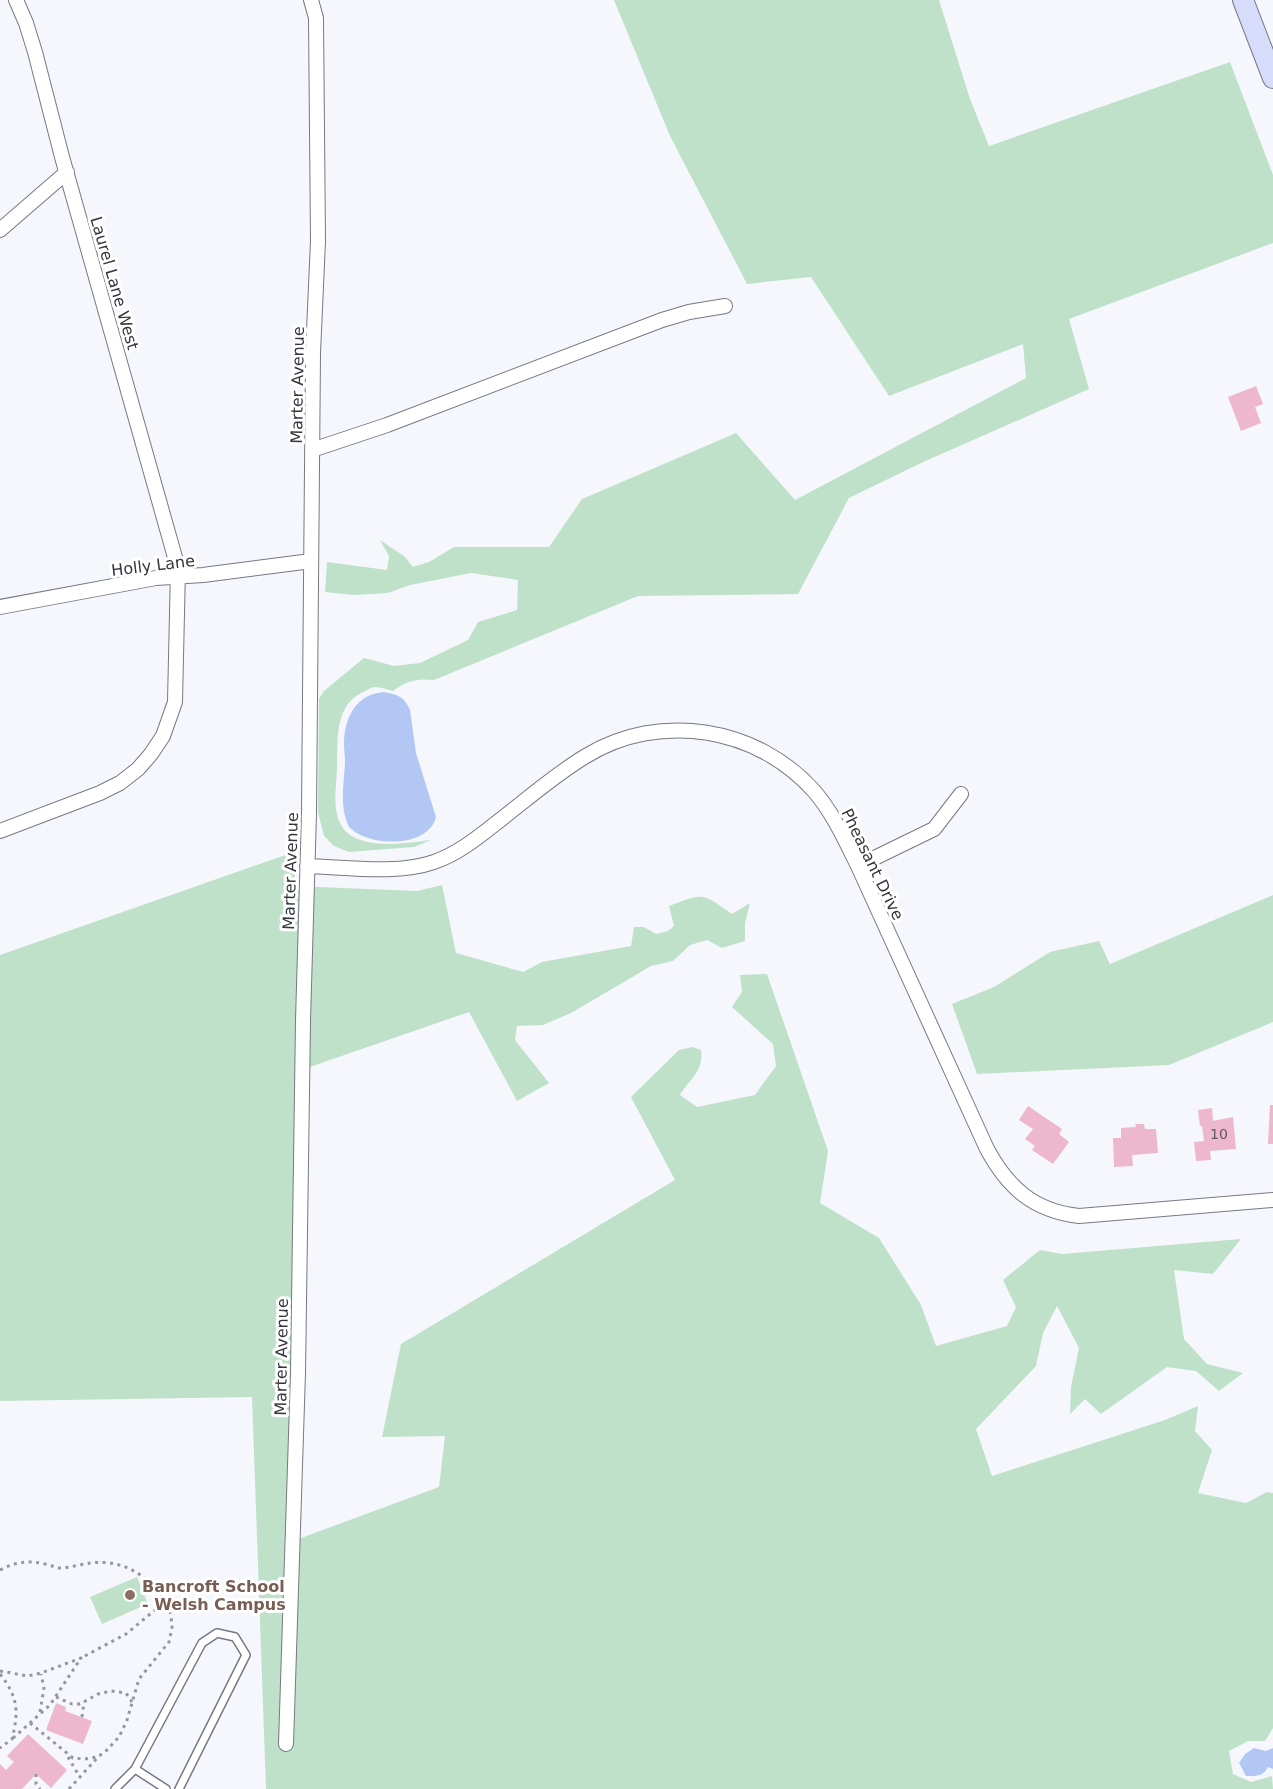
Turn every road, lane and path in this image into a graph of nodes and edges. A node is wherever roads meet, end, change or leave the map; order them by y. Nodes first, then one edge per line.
1 (15, 0) edge
2 (311, 0) edge
3 (1243, 0) edge
4 (1273, 78) edge
5 (67, 172) junction
6 (0, 230) edge
7 (725, 306) dead end
8 (312, 450) junction
9 (311, 561) junction
10 (178, 577) junction
11 (0, 607) edge
12 (961, 794) dead end
13 (0, 831) edge
14 (307, 866) junction
15 (858, 866) junction
16 (1273, 1200) edge
17 (0, 1570) edge
18 (166, 1601) junction
19 (81, 1658) junction
20 (0, 1672) edge
21 (41, 1673) junction
22 (55, 1697) junction
23 (84, 1702) junction
24 (132, 1702) junction
25 (40, 1714) junction
26 (82, 1718) dead end
27 (30, 1723) junction
28 (12, 1739) junction
29 (286, 1744) dead end
30 (0, 1748) edge
31 (64, 1752) junction
32 (98, 1756) junction
33 (135, 1769) junction
34 (36, 1774) dead end
35 (79, 1776) junction
36 (40, 1789) edge
37 (69, 1789) edge
38 (115, 1789) edge
39 (166, 1789) edge
40 (179, 1789) edge

1 - 5 street, Laurel Lane West
2 - 8 street, Marter Avenue
3 - 4 main road
5 - 6 street
5 - 10 street, Laurel Lane West
7 - 8 street
8 - 9 street, Marter Avenue
9 - 10 street, Holly Lane
9 - 14 street, Marter Avenue
10 - 11 street, Holly Lane
10 - 13 street, Laurel Lane West
12 - 15 street
14 - 15 street, Pheasant Drive
14 - 29 street, Marter Avenue
15 - 16 street, Pheasant Drive
17 - 18 path
18 - 19 path
18 - 24 path
19 - 21 path
19 - 22 path
20 - 21 path
20 - 28 path
21 - 25 path
22 - 23 path
22 - 25 path
23 - 24 path
23 - 26 path
24 - 32 path
25 - 27 path
27 - 28 path
27 - 31 path
28 - 30 path
31 - 32 path
31 - 35 path
32 - 35 path
33 - 38 lane
33 - 39 lane
33 - 40 lane
34 - 36 path
35 - 37 path

